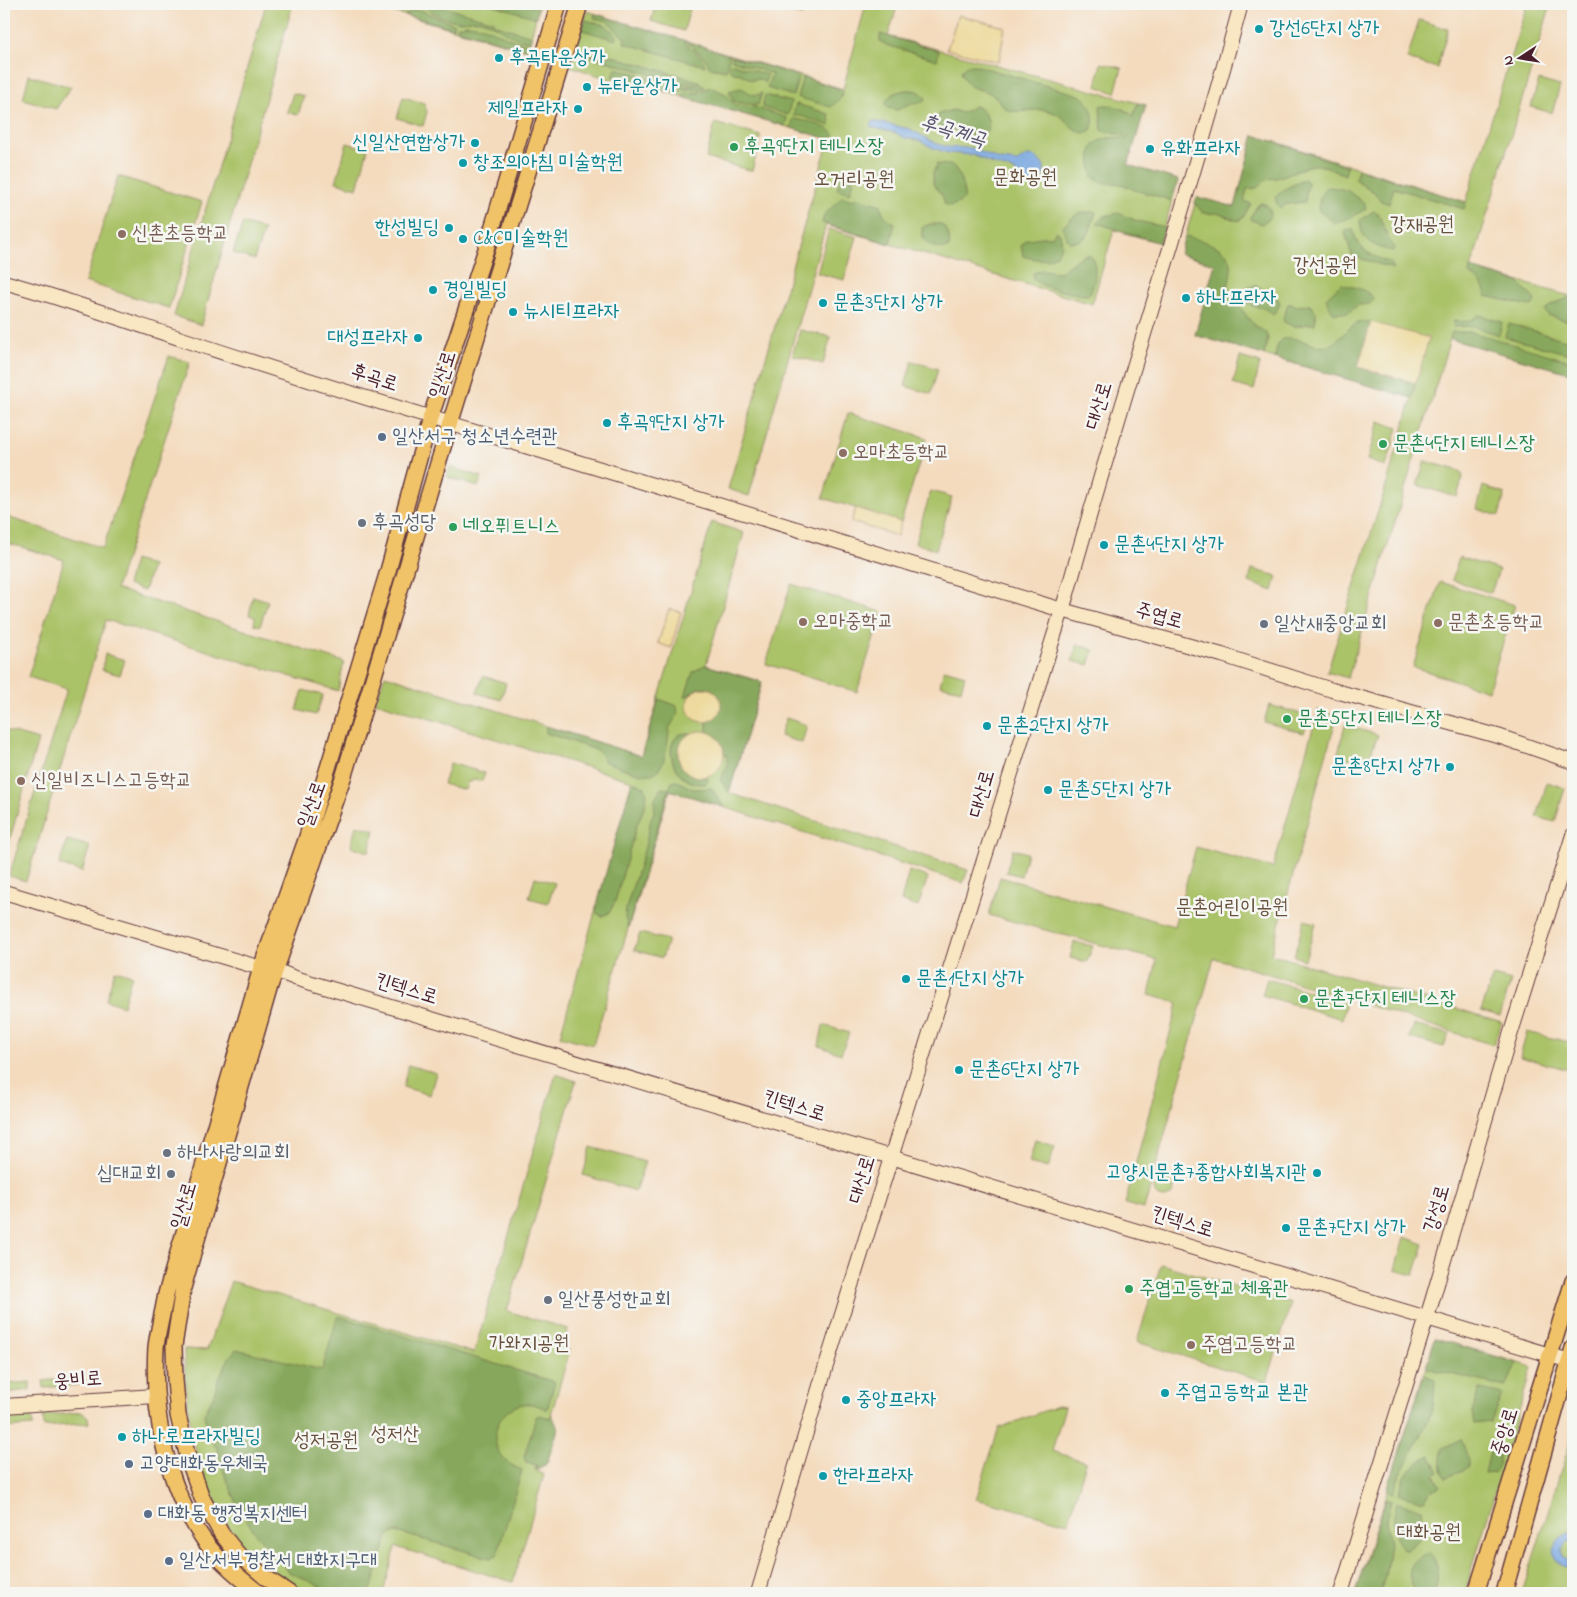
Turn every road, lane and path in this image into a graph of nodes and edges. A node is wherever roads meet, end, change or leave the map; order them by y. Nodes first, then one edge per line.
1 (559, 4) edge
2 (580, 4) edge
3 (1241, 4) edge
4 (4, 282) edge
5 (430, 419) junction
6 (450, 424) junction
7 (734, 510) joint
8 (1062, 610) junction
9 (1573, 762) edge
10 (1573, 835) edge
11 (4, 892) edge
12 (268, 969) junction
13 (892, 1157) junction
14 (1573, 1281) edge
15 (1427, 1318) junction
16 (1551, 1355) junction
17 (1572, 1357) edge
18 (156, 1396) junction
19 (4, 1406) edge
20 (259, 1593) edge
21 (289, 1593) edge
22 (758, 1593) edge
23 (1341, 1593) edge
24 (1476, 1593) edge
25 (1504, 1593) edge

1 - 5 main road, 일산로
2 - 6 main road, 일산로
3 - 8 main road, 대산로
4 - 5 main road, 후곡로
5 - 6 main road, 후곡로
5 - 12 main road, 일산로
6 - 7 main road, 후곡로
6 - 12 main road, 일산로
7 - 8 main road, 주엽로
8 - 9 main road, 주엽로
8 - 13 main road, 대산로
10 - 15 main road, 강성로
11 - 12 main road, 킨텍스로
12 - 13 main road, 킨텍스로
12 - 18 main road, 일산로
12 - 21 main road, 일산로
13 - 15 main road, 킨텍스로
13 - 22 main road, 대산로
14 - 16 main road, 중앙로
15 - 16 main road, 킨텍스로
15 - 23 main road, 강성로
16 - 17 main road, 킨텍스로
16 - 24 main road, 중앙로
17 - 25 main road, 중앙로
18 - 19 main road, 웅비로
18 - 20 main road, 일산로

